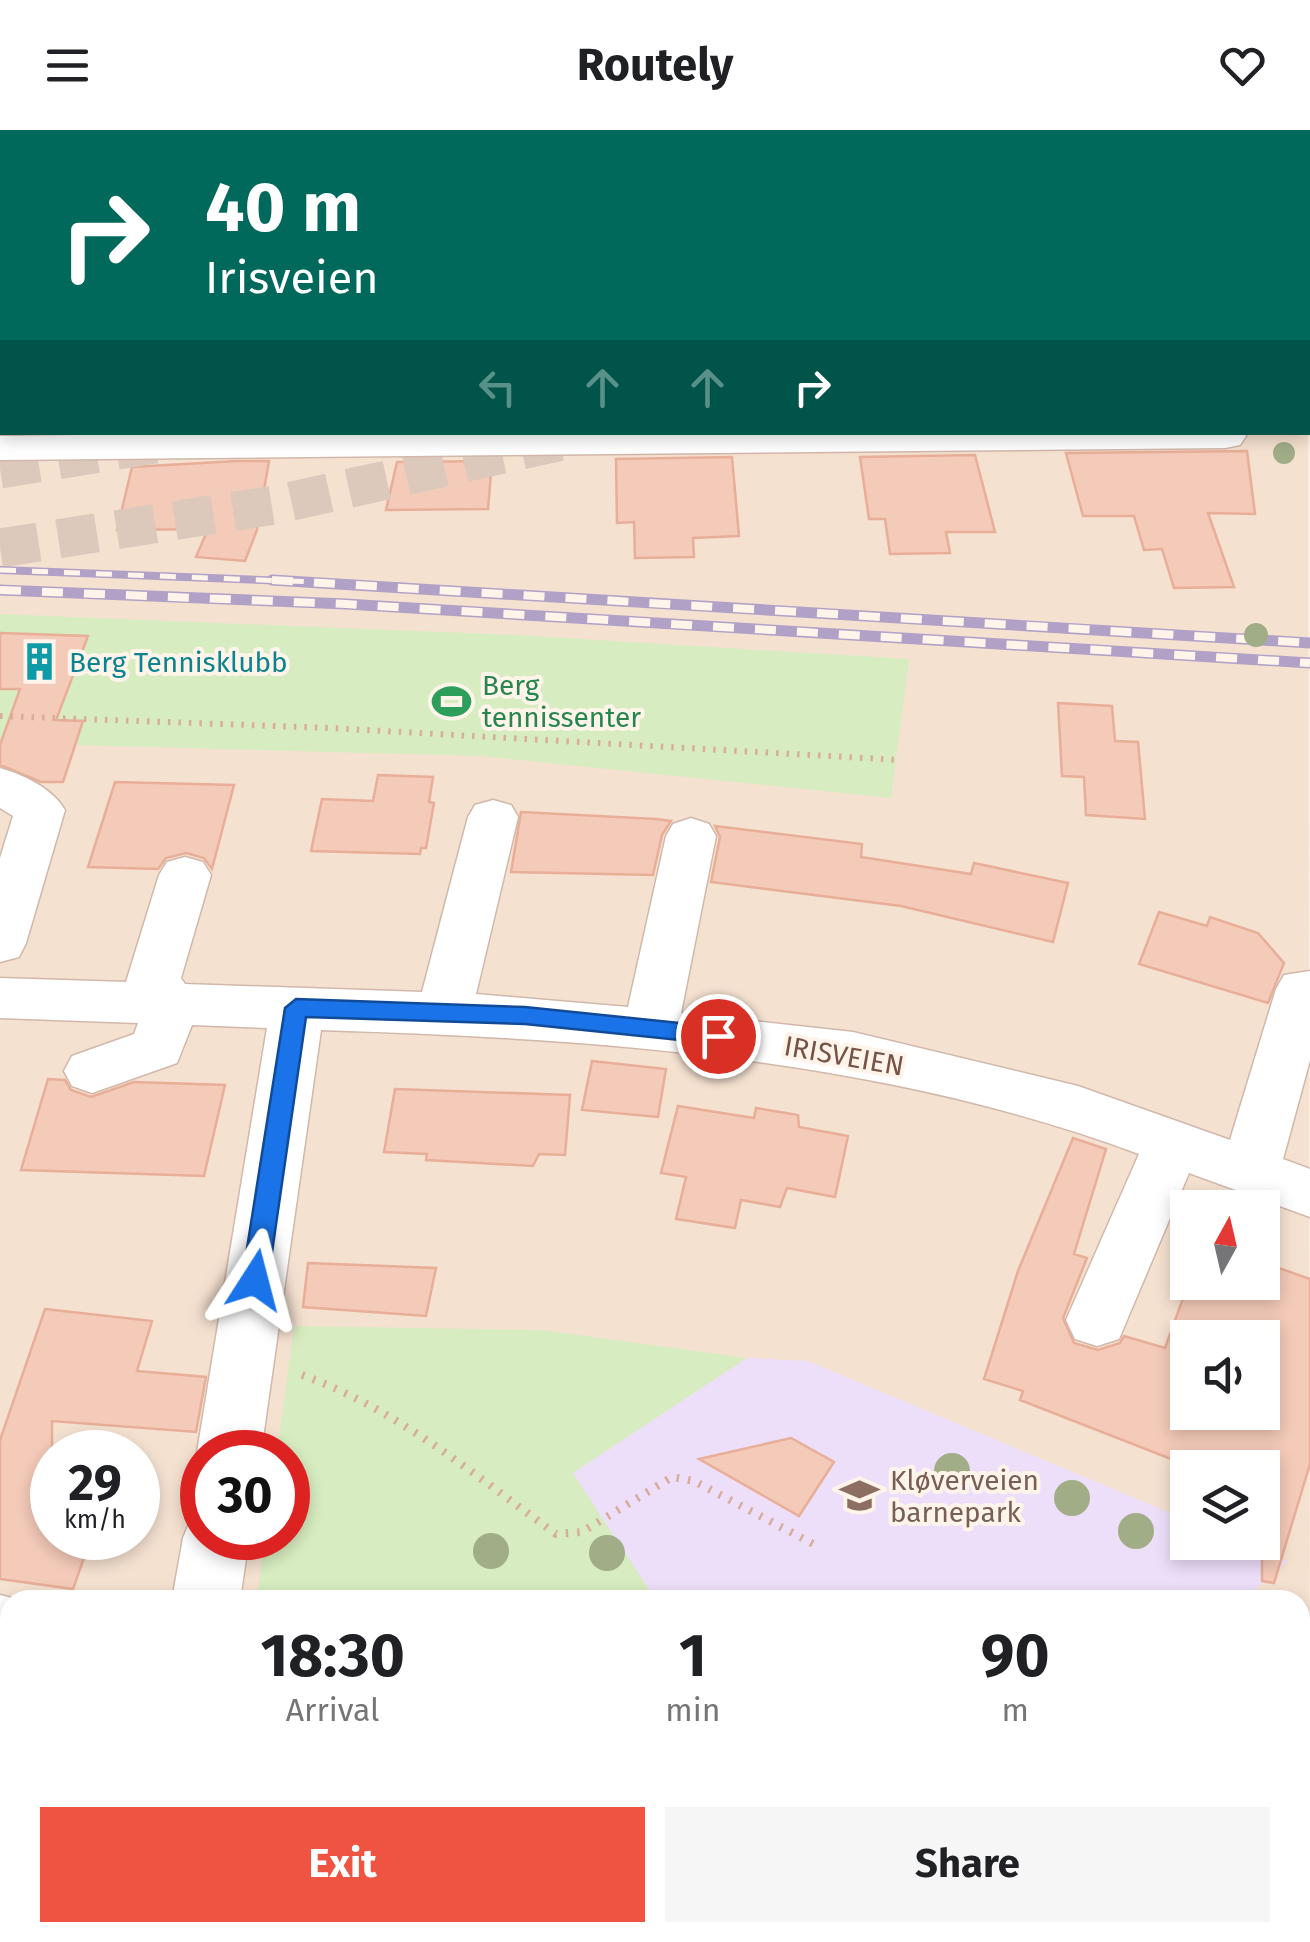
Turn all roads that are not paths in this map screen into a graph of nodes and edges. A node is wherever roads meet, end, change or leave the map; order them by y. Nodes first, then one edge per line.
1 (1225, 436) dead end
2 (0, 448) edge
3 (0, 785) edge
4 (493, 817) dead end
5 (691, 836) dead end
6 (185, 875) dead end
7 (0, 942) edge
8 (1302, 989) dead end
9 (0, 998) edge
10 (171, 1004) junction
11 (296, 1008) junction
12 (444, 1013) junction
13 (650, 1027) junction
14 (92, 1071) dead end
15 (1173, 1143) junction
16 (1250, 1171) junction
17 (1310, 1193) edge
18 (1097, 1320) dead end
19 (232, 1430) edge
20 (212, 1560) edge
21 (208, 1590) edge

1 - 2 street
3 - 7 street
4 - 12 street
5 - 13 street
6 - 10 street
8 - 16 street
9 - 10 street, IRISVEIEN
10 - 11 street, IRISVEIEN
10 - 14 street
11 - 12 street, IRISVEIEN
11 - 19 street
12 - 13 street, IRISVEIEN
13 - 15 street, IRISVEIEN
15 - 16 street, IRISVEIEN
15 - 18 street
16 - 17 street, IRISVEIEN
20 - 21 street

